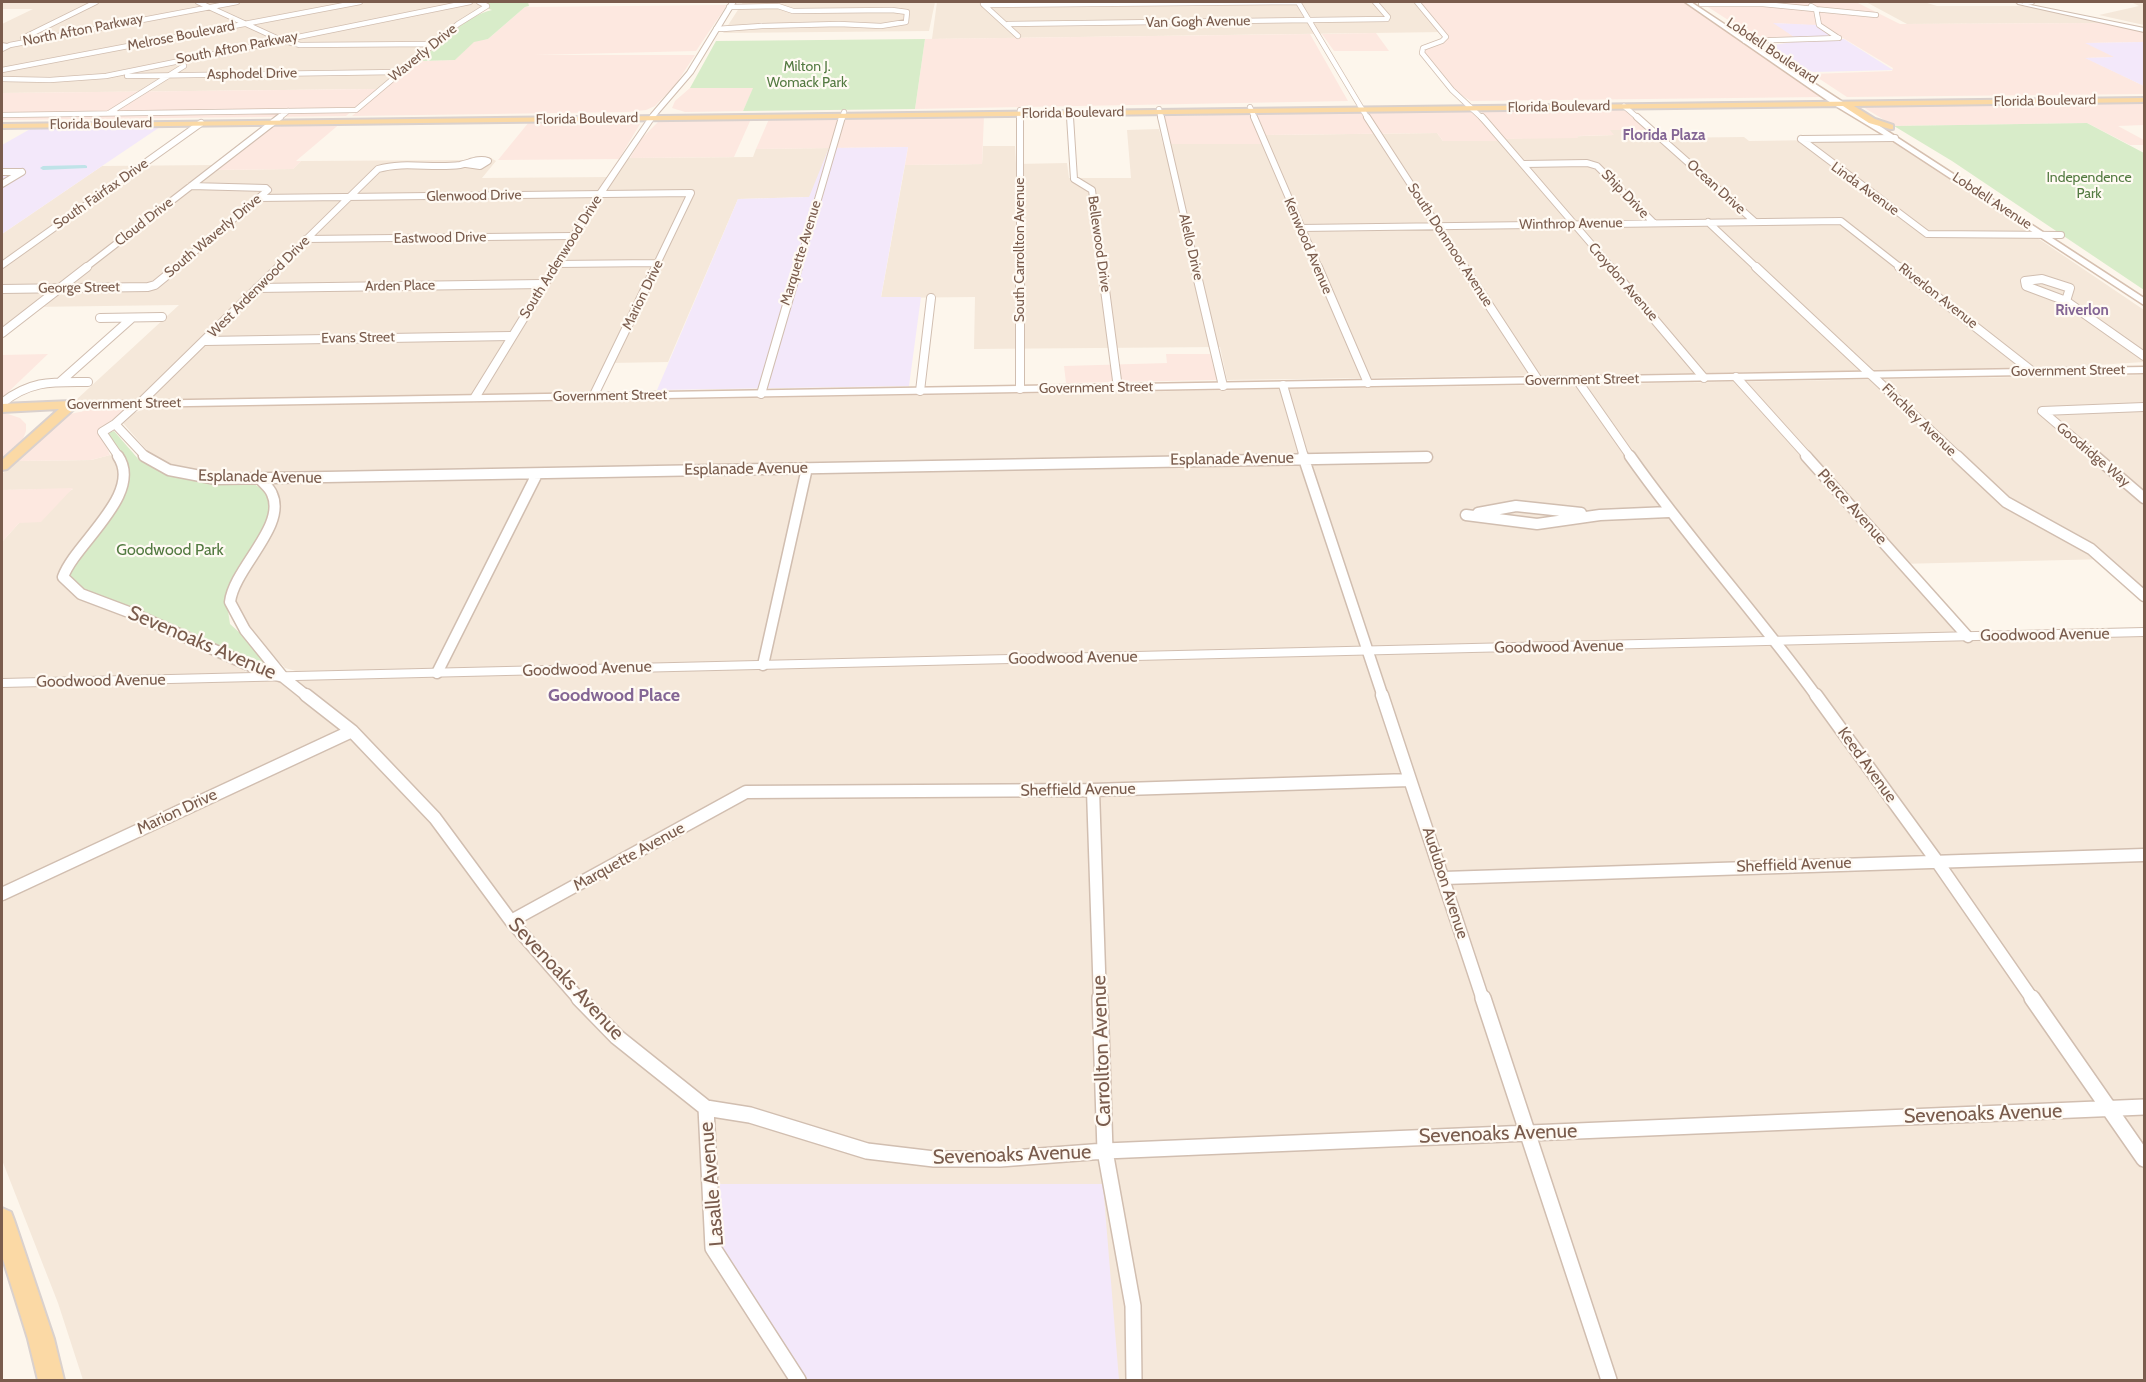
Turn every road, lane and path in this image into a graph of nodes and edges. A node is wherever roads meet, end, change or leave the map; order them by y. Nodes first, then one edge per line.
1 (96, 2) edge
2 (198, 2) edge
3 (237, 2) edge
4 (348, 2) edge
5 (360, 2) edge
6 (470, 2) edge
7 (479, 2) edge
8 (1298, 2) edge
9 (1376, 2) edge
10 (1417, 2) edge
11 (1803, 2) edge
12 (2018, 2) edge
13 (2033, 2) edge
14 (982, 3) edge
15 (1694, 3) edge
16 (2025, 3) junction
17 (731, 4) edge
18 (208, 7) junction
19 (1816, 9) junction
20 (793, 10) junction
21 (842, 10) junction
22 (784, 15) dead end
23 (1876, 15) dead end
24 (776, 19) dead end
25 (2116, 20) junction
26 (1311, 21) junction
27 (244, 22) junction
28 (2109, 22) junction
29 (1008, 24) junction
30 (817, 25) junction
31 (765, 26) junction
32 (2145, 28) edge
33 (719, 29) junction
34 (1731, 31) junction
35 (1018, 36) dead end
36 (281, 39) junction
37 (1747, 42) junction
38 (1759, 42) junction
39 (433, 44) junction
40 (10, 45) junction
41 (2, 47) edge
42 (1773, 52) junction
43 (181, 59) junction
44 (2, 69) edge
45 (398, 72) junction
46 (169, 75) junction
47 (106, 76) junction
48 (2, 79) edge
49 (2145, 98) edge
50 (1841, 102) junction
51 (1695, 104) junction
52 (1409, 105) junction
53 (1473, 106) junction
54 (1624, 106) junction
55 (1362, 108) junction
56 (1250, 109) junction
57 (1383, 109) junction
58 (1159, 110) junction
59 (288, 111) junction
60 (1069, 111) junction
61 (1020, 112) junction
62 (107, 114) junction
63 (843, 114) junction
64 (652, 116) junction
65 (275, 121) junction
66 (2, 122) edge
67 (95, 122) junction
68 (131, 123) junction
69 (201, 123) junction
70 (1895, 138) junction
71 (1942, 159) junction
72 (466, 164) dead end
73 (1524, 164) junction
74 (2, 172) edge
75 (2, 184) edge
76 (191, 186) junction
77 (691, 193) joint
78 (600, 194) junction
79 (350, 197) junction
80 (258, 198) junction
81 (1754, 221) junction
82 (1708, 222) junction
83 (1841, 222) joint
84 (1654, 223) junction
85 (1573, 224) junction
86 (1437, 226) junction
87 (1301, 228) junction
88 (2044, 235) junction
89 (2061, 235) junction
90 (573, 236) junction
91 (306, 239) junction
92 (2070, 241) dead end
93 (658, 263) junction
94 (556, 264) junction
95 (2, 265) edge
96 (2110, 267) dead end
97 (543, 284) junction
98 (155, 285) joint
99 (59, 288) junction
100 (257, 288) junction
101 (2, 289) edge
102 (2145, 292) edge
103 (931, 298) dead end
104 (2066, 301) junction
105 (2145, 302) edge
106 (162, 317) dead end
107 (100, 318) dead end
108 (132, 318) junction
109 (2, 333) edge
110 (511, 336) junction
111 (205, 340) junction
112 (2145, 356) edge
113 (2145, 370) edge
114 (2033, 372) junction
115 (1871, 375) junction
116 (1736, 377) junction
117 (1704, 378) junction
118 (1538, 380) junction
119 (1576, 380) junction
120 (60, 382) junction
121 (88, 382) dead end
122 (1368, 383) junction
123 (1283, 385) junction
124 (1223, 386) junction
125 (1118, 388) junction
126 (1020, 389) junction
127 (920, 391) junction
128 (761, 394) junction
129 (593, 397) junction
130 (474, 399) junction
131 (138, 404) junction
132 (71, 405) junction
133 (2, 406) edge
134 (2145, 407) edge
135 (115, 424) junction
136 (28, 442) junction
137 (1427, 457) dead end
138 (1304, 458) junction
139 (2, 466) edge
140 (807, 468) junction
141 (537, 474) junction
142 (260, 479) junction
143 (2145, 498) edge
144 (1670, 512) junction
145 (1600, 515) junction
146 (2145, 596) edge
147 (2145, 632) edge
148 (1968, 637) junction
149 (1777, 642) junction
150 (1368, 651) junction
151 (764, 665) junction
152 (437, 673) junction
153 (284, 677) junction
154 (2, 683) edge
155 (352, 731) junction
156 (1410, 780) junction
157 (1093, 790) junction
158 (746, 792) joint
159 (2145, 855) edge
160 (1936, 860) junction
161 (1444, 878) junction
162 (2, 894) edge
163 (511, 921) junction
164 (2145, 1107) edge
165 (706, 1108) junction
166 (2109, 1109) junction
167 (1526, 1133) junction
168 (1105, 1151) junction
169 (2145, 1159) edge
170 (2, 1220) edge
171 (51, 1380) edge
172 (798, 1380) edge
173 (1134, 1380) edge
174 (1609, 1380) edge

1 - 40 street
2 - 18 street
3 - 18 street, North Afton Parkway
4 - 27 street, Melrose Boulevard
5 - 27 street, Melrose Boulevard
6 - 36 street, South Afton Parkway
7 - 39 street, Waverly Drive
8 - 14 street
8 - 26 street, South Donmoor Avenue
9 - 26 street, Van Gogh Avenue
10 - 53 street, Croydon Avenue
11 - 19 street
12 - 16 street
13 - 16 street
13 - 25 street
14 - 29 street
15 - 19 street
15 - 34 main road, Lobdell Boulevard
15 - 38 main road, Lobdell Boulevard
16 - 28 street
17 - 20 street
17 - 33 street, South Ardenwood Drive
18 - 27 street
18 - 40 street, North Afton Parkway
19 - 23 street
19 - 38 street
20 - 21 street
20 - 22 street
21 - 30 street
21 - 30 street
24 - 31 street
25 - 28 street
25 - 32 street
26 - 29 street, Van Gogh Avenue
26 - 55 street, South Donmoor Avenue
27 - 36 street
27 - 44 street, Melrose Boulevard
28 - 32 street
29 - 35 street
30 - 31 street
31 - 33 street
33 - 64 street, South Ardenwood Drive
34 - 37 main road, Lobdell Boulevard
34 - 38 main road
36 - 39 street
36 - 43 street, South Afton Parkway
37 - 38 street
37 - 42 main road
37 - 50 main road, Lobdell Boulevard
38 - 42 main road, Lobdell Boulevard
39 - 45 street, Waverly Drive
40 - 41 street
42 - 50 main road, Lobdell Boulevard
43 - 46 street
43 - 47 street, South Afton Parkway
45 - 46 street, Asphodel Drive
45 - 59 street, Waverly Drive
46 - 47 street, Asphodel Drive
46 - 62 street
47 - 48 street, South Afton Parkway
49 - 50 main road, Florida Boulevard
50 - 51 main road, Florida Boulevard
50 - 70 main road, Lobdell Avenue
50 - 71 main road, Lobdell Avenue
51 - 53 main road, Florida Boulevard
51 - 54 main road, Florida Boulevard
52 - 53 main road, Florida Boulevard
52 - 55 main road, Florida Boulevard
52 - 57 main road
53 - 54 main road, Florida Boulevard
53 - 57 main road, Florida Boulevard
53 - 73 street, Croydon Avenue
54 - 81 street, Ocean Drive
55 - 56 main road, Florida Boulevard
55 - 57 main road, Florida Boulevard
55 - 86 street, South Donmoor Avenue
56 - 58 main road, Florida Boulevard
56 - 87 street, Kenwood Avenue
58 - 60 main road, Florida Boulevard
58 - 124 street, Alello Drive
59 - 62 street
59 - 65 street, Cloud Drive
60 - 61 main road, Florida Boulevard
60 - 125 street, Bellewood Drive
61 - 63 main road, Florida Boulevard
61 - 126 street, South Carrollton Avenue
62 - 66 street
62 - 67 street
63 - 64 main road, Florida Boulevard
63 - 128 street, Marquette Avenue
64 - 65 main road, Florida Boulevard
64 - 78 street, South Ardenwood Drive
65 - 68 main road, Florida Boulevard
65 - 69 main road, Florida Boulevard
65 - 76 street, Cloud Drive
66 - 67 main road, Florida Boulevard
66 - 68 main road, Florida Boulevard
67 - 68 main road, Florida Boulevard
68 - 69 main road, Florida Boulevard
69 - 95 street, South Fairfax Drive
70 - 71 main road
70 - 88 main road, Lobdell Avenue
70 - 88 street, Linda Avenue
71 - 89 main road, Lobdell Avenue
72 - 79 street, West Ardenwood Drive
73 - 84 street, Ship Drive
73 - 85 street, Croydon Avenue
74 - 75 street
76 - 80 street, South Waverly Drive
76 - 99 street, Cloud Drive
77 - 78 street, Glenwood Drive
77 - 93 street, Marion Drive
78 - 79 street, Glenwood Drive
78 - 90 street, South Ardenwood Drive
79 - 80 street, Glenwood Drive
79 - 91 street, West Ardenwood Drive
80 - 98 street, South Waverly Drive
81 - 82 street, Winthrop Avenue
81 - 83 street, Winthrop Avenue
82 - 84 street, Winthrop Avenue
82 - 115 street, Finchley Avenue
83 - 114 street, Riverlon Avenue
84 - 85 street, Winthrop Avenue
85 - 86 street, Winthrop Avenue
85 - 117 street, Croydon Avenue
86 - 87 street, Winthrop Avenue
86 - 118 street, South Donmoor Avenue
87 - 122 street, Kenwood Avenue
88 - 89 street
88 - 105 main road, Lobdell Avenue
89 - 92 main road, Lobdell Avenue
90 - 91 street, Eastwood Drive
90 - 94 street, South Ardenwood Drive
91 - 100 street, West Ardenwood Drive
93 - 94 street
93 - 129 street, Marion Drive
94 - 97 street, South Ardenwood Drive
96 - 102 main road
97 - 100 street, Arden Place
97 - 110 street, South Ardenwood Drive
98 - 99 street, George Street
99 - 101 street, George Street
99 - 109 street, Cloud Drive
100 - 111 street, West Ardenwood Drive
103 - 127 street
104 - 104 street
104 - 112 street
106 - 108 street
107 - 108 street
108 - 120 street
110 - 111 street, Evans Street
110 - 130 street, South Ardenwood Drive
111 - 131 street, West Ardenwood Drive
113 - 114 main road, Government Street
114 - 115 main road, Government Street
115 - 116 main road, Government Street
115 - 146 street, Finchley Avenue
116 - 117 main road, Government Street
116 - 148 street, Pierce Avenue
117 - 119 main road, Government Street
118 - 119 main road, Government Street
118 - 122 main road, Government Street
119 - 144 street, Keed Avenue
120 - 121 street
120 - 133 street
122 - 123 main road, Government Street
123 - 124 main road, Government Street
123 - 138 street, Audubon Avenue
124 - 125 main road, Government Street
125 - 126 main road, Government Street
126 - 127 main road, Government Street
127 - 128 main road, Government Street
128 - 129 main road, Government Street
129 - 130 main road, Government Street
130 - 131 main road, Government Street
131 - 132 main road, Government Street
131 - 135 street
132 - 133 main road, Government Street
132 - 136 main road
133 - 136 main road
134 - 143 street, Goodridge Way
135 - 142 street, Esplanade Avenue
135 - 153 street, Sevenoaks Avenue
136 - 139 main road
137 - 138 street, Esplanade Avenue
138 - 140 street, Esplanade Avenue
138 - 150 street, Audubon Avenue
140 - 141 street, Esplanade Avenue
140 - 151 street
141 - 142 street, Esplanade Avenue
141 - 152 street
142 - 153 street
144 - 145 street
144 - 149 street, Keed Avenue
145 - 145 street
147 - 148 street, Goodwood Avenue
148 - 149 street, Goodwood Avenue
149 - 150 street, Goodwood Avenue
149 - 160 street, Keed Avenue
150 - 151 street, Goodwood Avenue
150 - 156 street, Audubon Avenue
151 - 152 street, Goodwood Avenue
152 - 153 street, Goodwood Avenue
153 - 154 street, Goodwood Avenue
153 - 155 street, Sevenoaks Avenue
155 - 162 street, Marion Drive
155 - 163 street, Sevenoaks Avenue
156 - 157 street, Sheffield Avenue
156 - 161 street, Audubon Avenue
157 - 158 street, Sheffield Avenue
157 - 168 street, Carrollton Avenue
158 - 163 street, Marquette Avenue
159 - 160 street, Sheffield Avenue
160 - 161 street, Sheffield Avenue
160 - 166 street, Keed Avenue
161 - 167 street, Audubon Avenue
163 - 165 street, Sevenoaks Avenue
164 - 166 street, Sevenoaks Avenue
165 - 168 street, Sevenoaks Avenue
165 - 172 street, Lasalle Avenue
166 - 167 street, Sevenoaks Avenue
166 - 169 street, Keed Avenue
167 - 168 street, Sevenoaks Avenue
167 - 174 street, Audubon Avenue
168 - 173 street, Carrollton Avenue
170 - 171 main road

